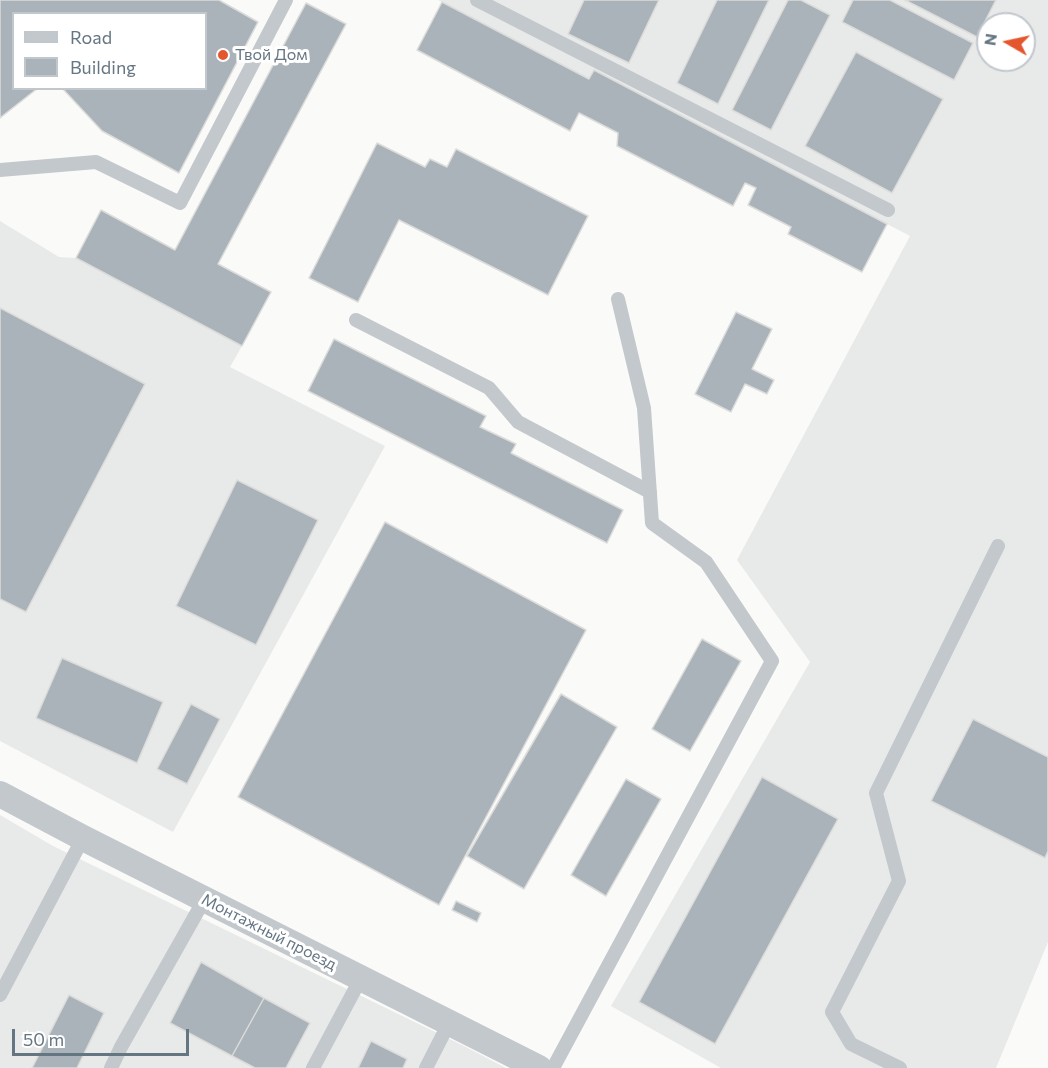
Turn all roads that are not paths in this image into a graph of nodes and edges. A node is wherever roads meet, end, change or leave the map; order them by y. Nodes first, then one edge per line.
1 (286, 0) edge
2 (477, 0) edge
3 (0, 170) edge
4 (888, 210) dead end
5 (618, 299) dead end
6 (356, 320) dead end
7 (650, 492) junction
8 (998, 546) dead end
9 (0, 794) edge
10 (83, 838) junction
11 (204, 900) junction
12 (361, 978) junction
13 (0, 995) edge
14 (449, 1023) junction
15 (111, 1068) edge
16 (313, 1068) edge
17 (426, 1068) edge
18 (538, 1068) edge
19 (553, 1068) edge
20 (900, 1068) edge

1 - 3 lane
2 - 4 lane
5 - 7 lane
6 - 7 lane
7 - 19 lane
8 - 20 lane
9 - 10 street, Монтажный проезд
10 - 11 street, Монтажный проезд
10 - 13 lane
11 - 12 street, Монтажный проезд
11 - 15 lane
12 - 14 street, Монтажный проезд
12 - 16 lane
14 - 17 lane
14 - 18 street, Монтажный проезд

